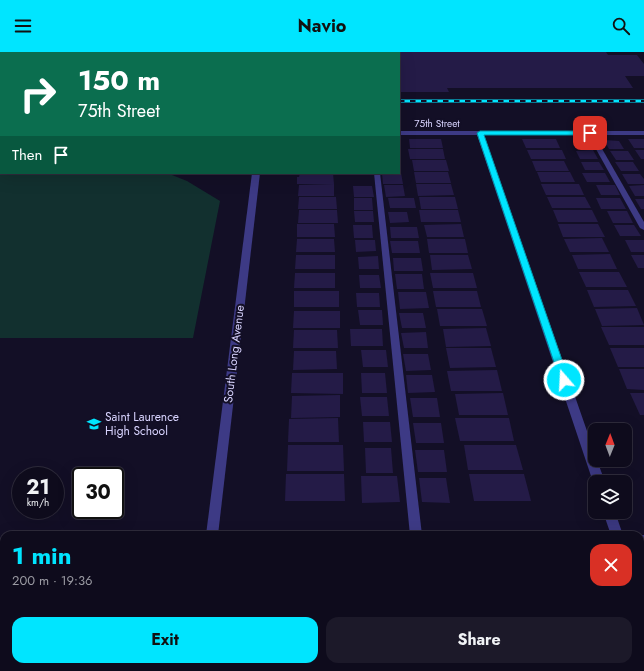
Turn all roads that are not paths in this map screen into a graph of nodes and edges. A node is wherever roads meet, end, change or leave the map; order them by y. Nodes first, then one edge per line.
1 (400, 133) edge
2 (480, 133) junction
3 (590, 133) junction
4 (644, 133) edge
5 (256, 174) edge
6 (377, 174) edge
7 (644, 228) edge
8 (597, 475) edge
9 (611, 519) edge
10 (212, 531) edge
11 (416, 531) edge
12 (616, 531) edge

1 - 2 street, 75th Street
2 - 3 street, 75th Street
2 - 8 street
3 - 4 street, 75th Street
3 - 7 lane
5 - 10 street, South Long Avenue
6 - 11 lane
9 - 12 street

